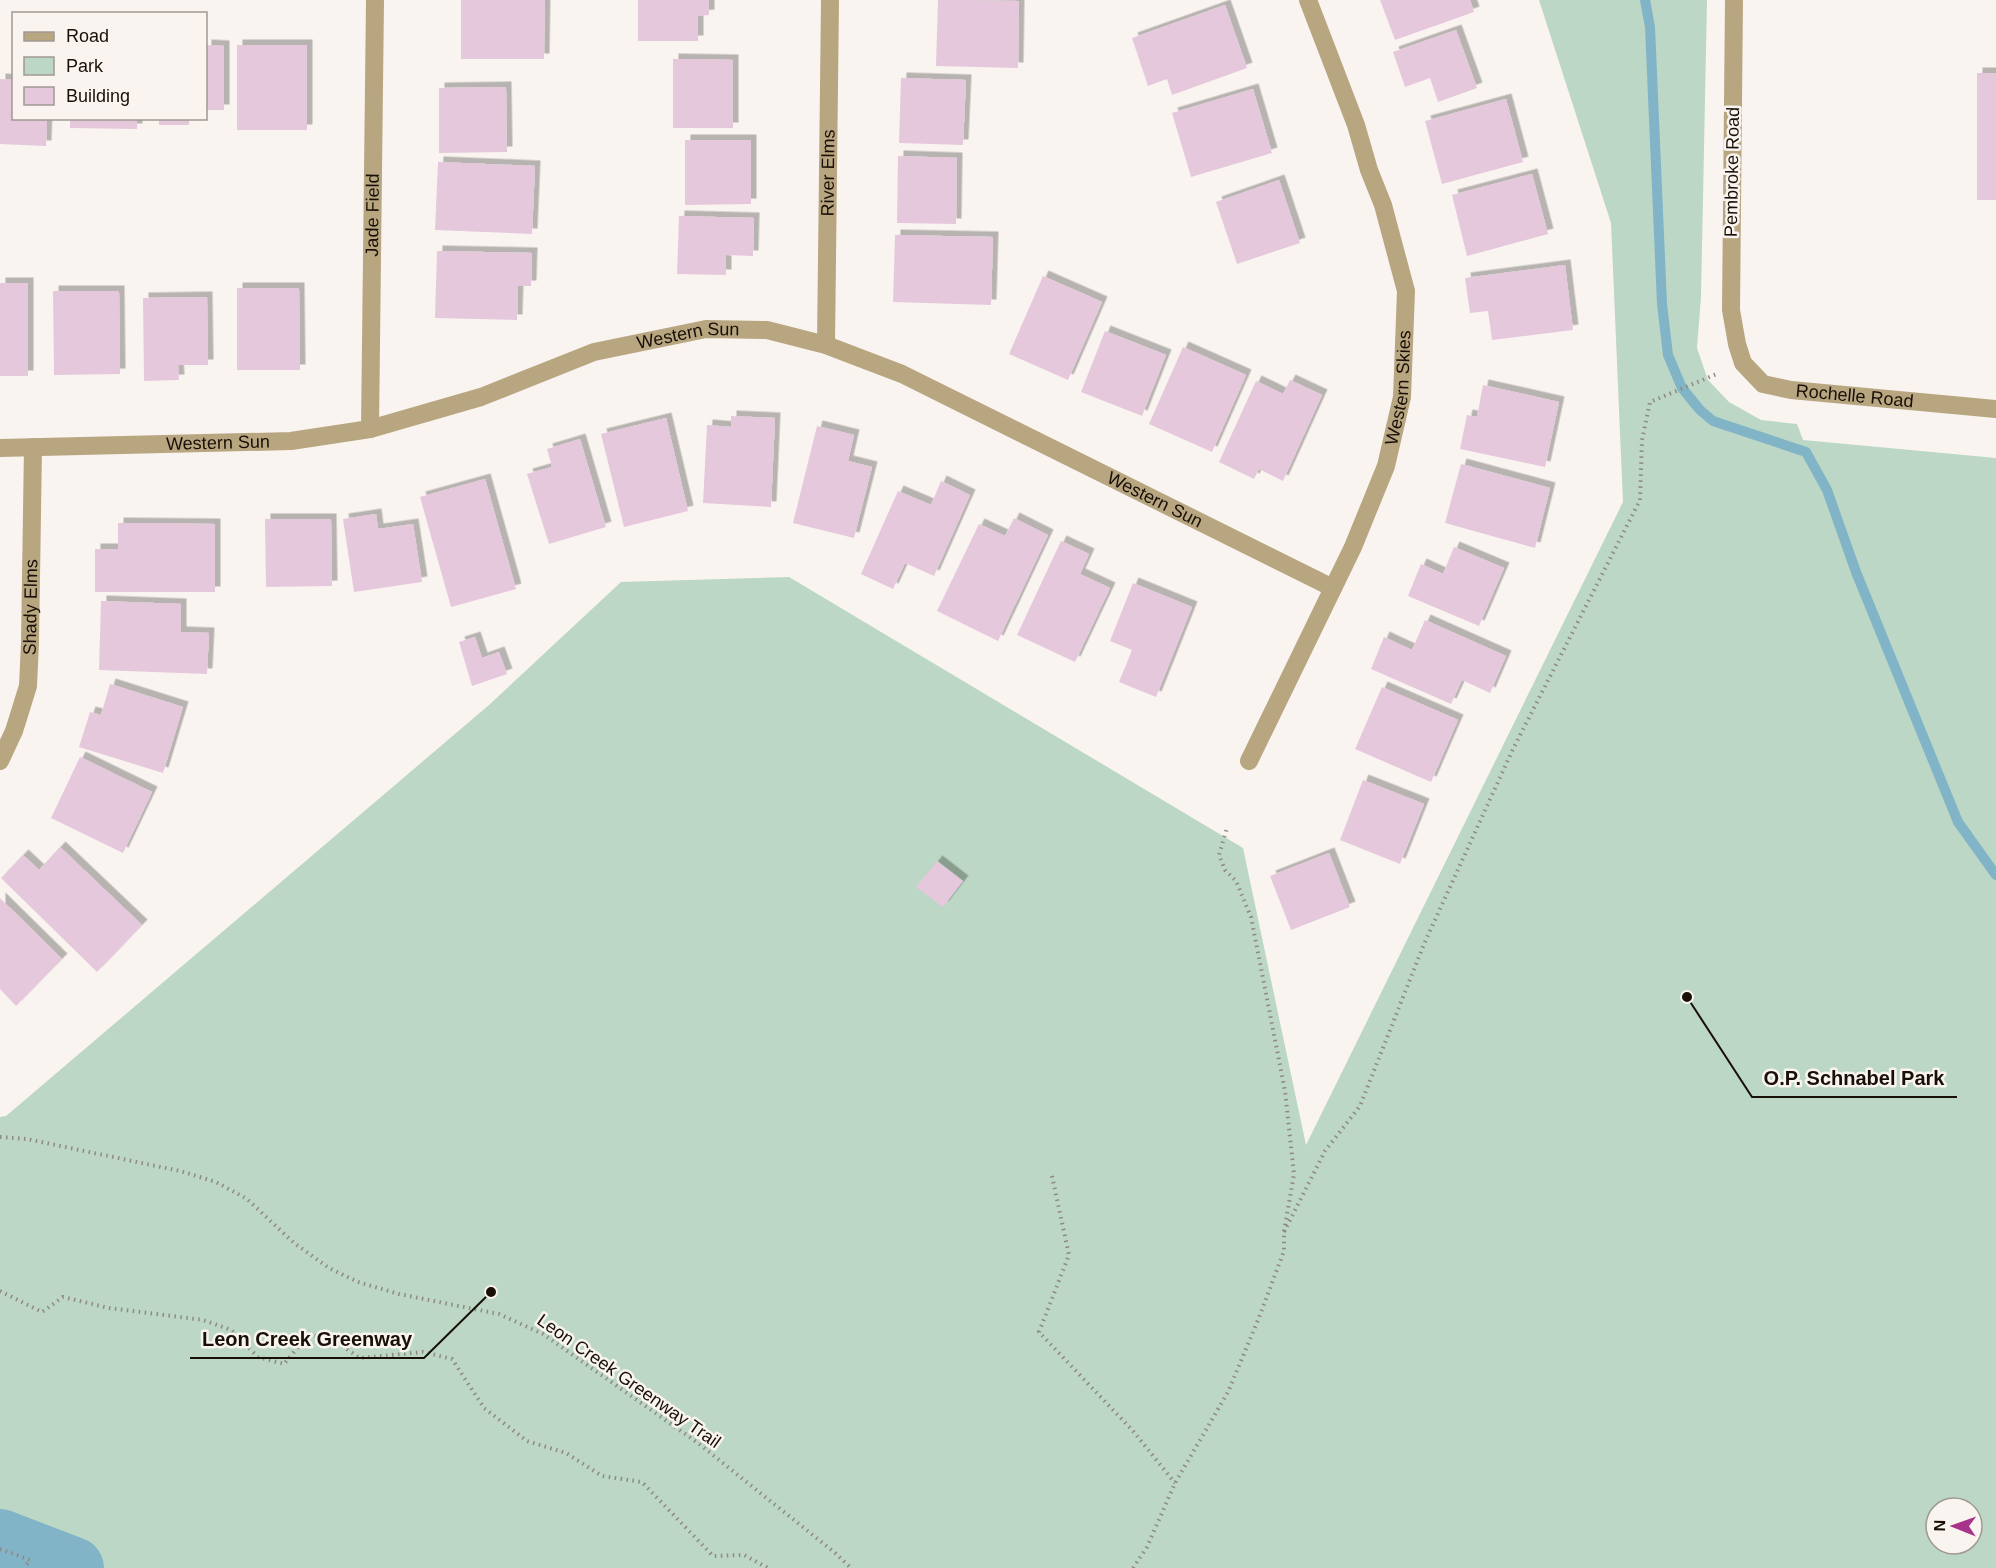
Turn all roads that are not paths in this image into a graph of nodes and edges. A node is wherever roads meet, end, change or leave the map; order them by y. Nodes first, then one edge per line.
1 (375, 0) edge
2 (830, 0) edge
3 (1308, 0) edge
4 (1734, 0) edge
5 (1737, 344) joint
6 (826, 345) junction
7 (1996, 409) edge
8 (370, 429) junction
9 (33, 447) junction
10 (0, 448) edge
11 (1334, 588) junction
12 (0, 761) edge
13 (1249, 761) dead end

1 - 8 street, Jade Field
2 - 6 street, River Elms
3 - 11 street, Western Skies
4 - 5 street, Pembroke Road
5 - 7 street, Rochelle Road
6 - 8 street, Western Sun
6 - 11 street, Western Sun
8 - 9 street, Western Sun
9 - 10 street, Western Sun
9 - 12 street, Shady Elms
11 - 13 street, Western Skies

